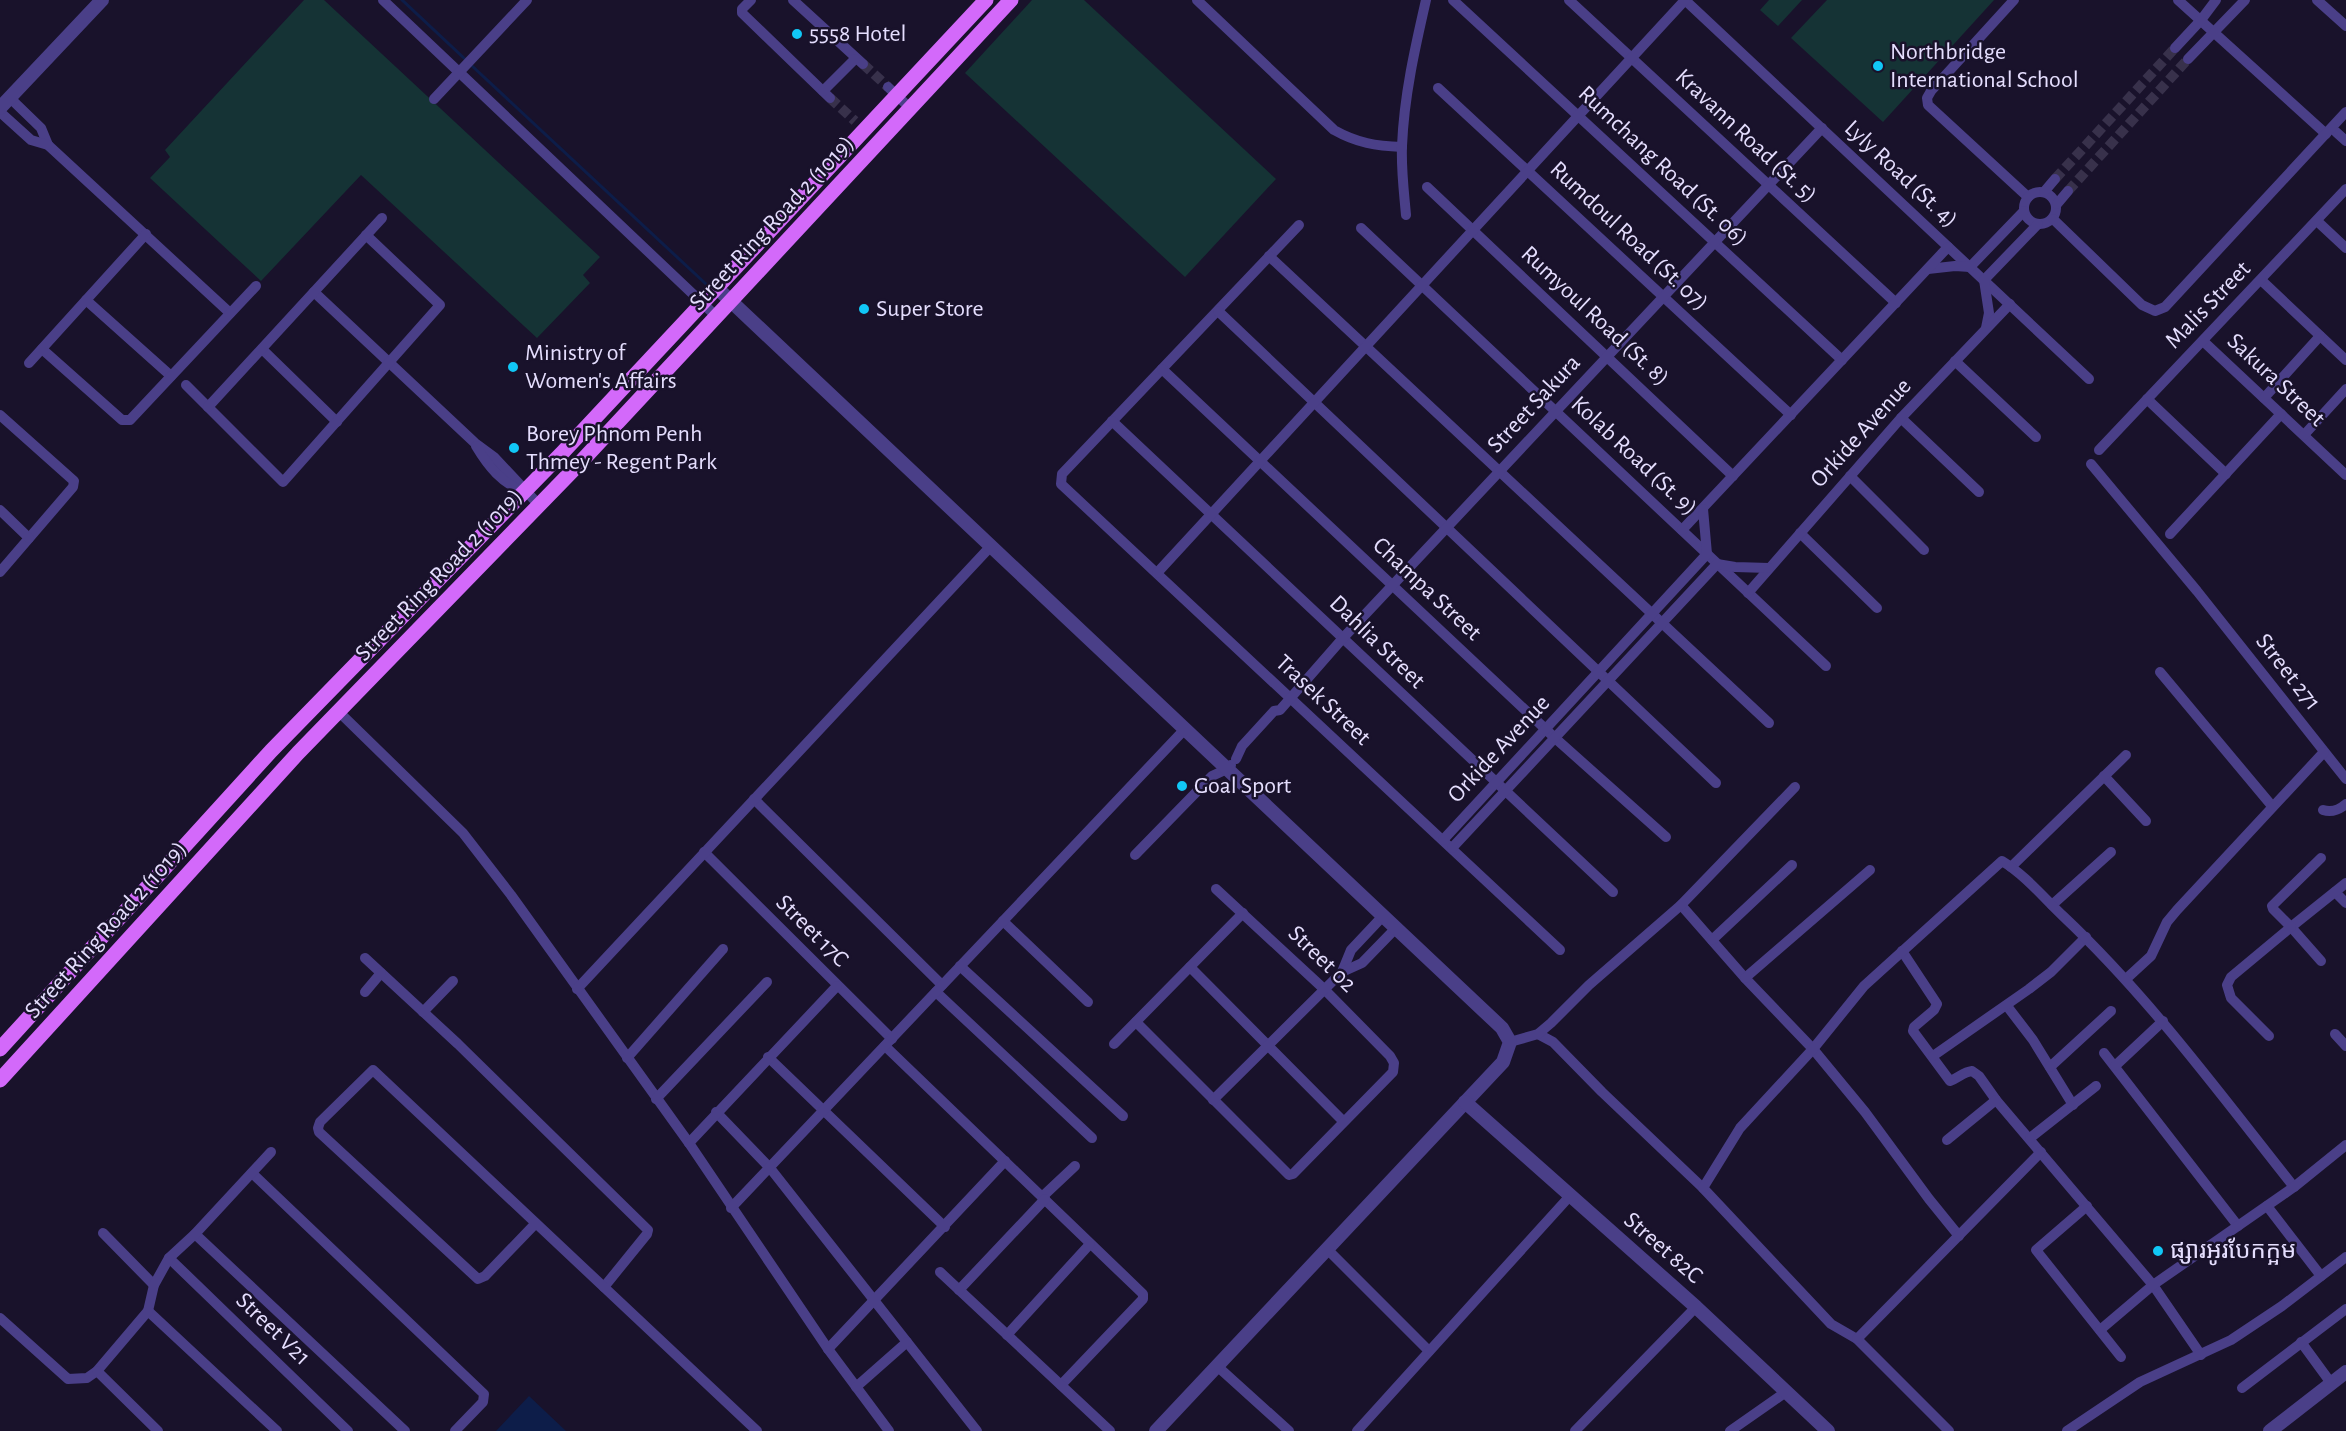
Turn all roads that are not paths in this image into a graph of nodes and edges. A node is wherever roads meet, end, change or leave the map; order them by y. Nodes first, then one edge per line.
1 (102, 0) edge
2 (382, 0) edge
3 (527, 0) edge
4 (751, 0) edge
5 (793, 0) edge
6 (986, 0) edge
7 (1011, 0) edge
8 (1197, 0) edge
9 (1426, 0) edge
10 (1569, 0) edge
11 (1685, 0) edge
12 (2014, 0) edge
13 (2178, 0) edge
14 (2216, 0) edge
15 (2245, 0) edge
16 (2317, 0) edge
17 (1454, 1) edge
18 (2201, 20) junction
19 (2346, 26) edge
20 (2213, 31) junction
21 (2175, 48) tunnel mouth
22 (1631, 59) junction
23 (2187, 59) tunnel mouth
24 (459, 72) junction
25 (1438, 88) dead end
26 (892, 91) junction
27 (10, 98) junction
28 (434, 99) dead end
29 (910, 108) junction
30 (0, 110) edge
31 (2346, 112) edge
32 (1578, 116) junction
33 (1822, 128) junction
34 (2331, 133) junction
35 (2346, 141) edge
36 (48, 145) junction
37 (1402, 147) junction
38 (1527, 171) junction
39 (2055, 179) tunnel mouth
40 (1768, 185) junction
41 (1427, 187) dead end
42 (2346, 189) edge
43 (2068, 190) tunnel mouth
44 (2044, 192) junction
45 (2028, 197) junction
46 (2056, 204) junction
47 (2024, 211) junction
48 (1406, 215) dead end
49 (382, 218) dead end
50 (2053, 219) junction
51 (2317, 221) junction
52 (2038, 224) junction
53 (1299, 225) dead end
54 (1362, 228) dead end
55 (1473, 230) junction
56 (146, 234) junction
57 (366, 235) junction
58 (1714, 242) junction
59 (1948, 247) junction
60 (2346, 248) edge
61 (1269, 256) junction
62 (1970, 267) junction
63 (1928, 270) junction
64 (1984, 280) junction
65 (2260, 280) junction
66 (256, 285) dead end
67 (1422, 285) junction
68 (717, 288) junction
69 (314, 292) junction
70 (1663, 297) junction
71 (86, 300) junction
72 (730, 301) junction
73 (702, 303) junction
74 (1896, 303) junction
75 (2010, 304) junction
76 (1218, 311) junction
77 (230, 313) junction
78 (716, 316) junction
79 (1984, 331) junction
80 (2320, 336) junction
81 (2203, 340) junction
82 (1366, 346) junction
83 (42, 349) junction
84 (262, 349) junction
85 (2345, 356) edge
86 (1607, 357) junction
87 (1842, 360) junction
88 (1955, 361) junction
89 (29, 363) dead end
90 (389, 363) junction
91 (1162, 369) junction
92 (171, 376) junction
93 (2089, 379) dead end
94 (186, 385) dead end
95 (2346, 389) edge
96 (2264, 398) junction
97 (2147, 399) junction
98 (1315, 401) junction
99 (208, 407) junction
100 (1556, 411) junction
101 (1791, 414) junction
102 (2282, 414) junction
103 (0, 415) edge
104 (1901, 418) junction
105 (1112, 421) junction
106 (337, 422) junction
107 (2304, 435) junction
108 (2036, 437) dead end
109 (2099, 450) dead end
110 (1260, 461) junction
111 (2091, 464) dead end
112 (1500, 470) junction
113 (2226, 474) junction
114 (2346, 475) edge
115 (1733, 476) junction
116 (1850, 476) junction
117 (525, 492) junction
118 (1979, 492) dead end
119 (539, 505) junction
120 (1703, 509) junction
121 (0, 510) edge
122 (1211, 514) junction
123 (1446, 528) junction
124 (1682, 530) junction
125 (1800, 533) junction
126 (2170, 534) dead end
127 (29, 538) junction
128 (991, 546) junction
129 (1924, 550) dead end
130 (1707, 554) junction
131 (1717, 564) junction
132 (1769, 568) junction
133 (0, 572) edge
134 (1156, 573) junction
135 (1393, 585) junction
136 (1748, 593) junction
137 (1876, 608) dead end
138 (1652, 614) junction
139 (1662, 623) junction
140 (1343, 638) junction
141 (1826, 666) dead end
142 (1598, 672) junction
143 (2160, 672) dead end
144 (1608, 681) junction
145 (1291, 698) junction
146 (1280, 710) junction
147 (338, 711) junction
148 (1769, 723) dead end
149 (1185, 729) junction
150 (1546, 729) junction
151 (1555, 738) junction
152 (2324, 752) junction
153 (2126, 755) dead end
154 (1232, 764) junction
155 (2104, 776) junction
156 (2346, 779) edge
157 (1496, 783) junction
158 (1716, 783) dead end
159 (1795, 787) dead end
160 (1505, 792) junction
161 (754, 799) junction
162 (2346, 804) edge
163 (2272, 806) junction
164 (2323, 810) dead end
165 (2146, 821) dead end
166 (1666, 837) dead end
167 (1443, 840) junction
168 (1452, 848) junction
169 (704, 852) junction
170 (2110, 852) dead end
171 (1135, 855) dead end
172 (2321, 858) dead end
173 (1792, 865) dead end
174 (2011, 867) junction
175 (1870, 870) dead end
176 (2346, 883) edge
177 (1216, 889) dead end
178 (1613, 892) dead end
179 (2335, 892) junction
180 (2346, 903) edge
181 (1681, 905) junction
182 (2052, 905) junction
183 (1243, 913) junction
184 (1383, 916) junction
185 (1003, 921) junction
186 (2291, 927) junction
187 (1396, 928) junction
188 (2086, 937) junction
189 (1712, 940) junction
190 (723, 949) dead end
191 (1560, 950) dead end
192 (1902, 951) junction
193 (365, 958) dead end
194 (2321, 961) dead end
195 (960, 966) junction
196 (1190, 967) junction
197 (1342, 972) junction
198 (381, 973) junction
199 (1745, 978) junction
200 (2126, 980) junction
201 (453, 981) dead end
202 (767, 982) dead end
203 (837, 986) junction
204 (578, 989) junction
205 (939, 989) junction
206 (1324, 989) junction
207 (365, 992) dead end
208 (1088, 1002) dead end
209 (2007, 1006) junction
210 (2111, 1011) dead end
211 (423, 1012) junction
212 (2163, 1021) junction
213 (1136, 1022) junction
214 (1538, 1034) junction
215 (2335, 1034) dead end
216 (2269, 1036) dead end
217 (888, 1042) junction
218 (1510, 1042) junction
219 (1114, 1044) dead end
220 (1267, 1044) junction
221 (2346, 1046) edge
222 (0, 1049) edge
223 (1812, 1049) junction
224 (2104, 1053) dead end
225 (1933, 1056) junction
226 (768, 1057) junction
227 (627, 1058) junction
228 (2115, 1066) junction
229 (2050, 1067) junction
230 (0, 1080) edge
231 (2096, 1086) dead end
232 (656, 1099) junction
233 (1213, 1100) junction
234 (1996, 1100) junction
235 (1465, 1102) junction
236 (2073, 1104) junction
237 (823, 1111) junction
238 (716, 1112) junction
239 (1123, 1116) dead end
240 (1343, 1121) junction
241 (1092, 1138) dead end
242 (2030, 1138) junction
243 (1947, 1140) dead end
244 (689, 1143) junction
245 (2346, 1145) edge
246 (271, 1152) dead end
247 (2042, 1152) junction
248 (1005, 1161) junction
249 (1075, 1166) dead end
250 (770, 1167) junction
251 (252, 1173) junction
252 (2294, 1187) junction
253 (1703, 1188) junction
254 (1569, 1197) junction
255 (1043, 1198) junction
256 (2087, 1206) junction
257 (2267, 1206) junction
258 (731, 1208) junction
259 (536, 1223) junction
260 (2238, 1226) junction
261 (945, 1227) junction
262 (103, 1233) dead end
263 (195, 1234) junction
264 (1959, 1236) junction
265 (1090, 1244) junction
266 (1327, 1249) junction
267 (2346, 1257) edge
268 (169, 1258) junction
269 (940, 1272) dead end
270 (2321, 1276) junction
271 (154, 1285) junction
272 (2152, 1285) junction
273 (604, 1287) junction
274 (959, 1290) junction
275 (875, 1301) junction
276 (1696, 1307) junction
277 (2346, 1309) edge
278 (148, 1311) junction
279 (0, 1317) edge
280 (2100, 1330) junction
281 (1007, 1335) junction
282 (1857, 1339) junction
283 (907, 1342) junction
284 (2301, 1342) junction
285 (828, 1349) junction
286 (1429, 1351) junction
287 (2201, 1355) junction
288 (2121, 1357) dead end
289 (1217, 1366) junction
290 (97, 1371) junction
291 (2346, 1372) edge
292 (2331, 1383) junction
293 (1061, 1385) junction
294 (856, 1387) junction
295 (2242, 1388) dead end
296 (1786, 1392) junction
297 (158, 1431) edge
298 (277, 1431) edge
299 (348, 1431) edge
300 (405, 1431) edge
301 (455, 1431) edge
302 (758, 1431) edge
303 (889, 1431) edge
304 (977, 1431) edge
305 (1110, 1431) edge
306 (1156, 1431) edge
307 (1289, 1431) edge
308 (1357, 1431) edge
309 (1575, 1431) edge
310 (1730, 1431) edge
311 (1828, 1431) edge
312 (1949, 1431) edge
313 (2067, 1431) edge
314 (2270, 1431) edge

1 - 27 street
2 - 24 street
3 - 24 street
4 - 5 street
6 - 26 main road, Street Ring Road 2 (1019)
7 - 29 main road, Street Ring Road 2 (1019)
8 - 37 street
9 - 37 street
10 - 22 street, Kravann Road (St. 5)
11 - 22 street
11 - 33 street, Lyly Road (St. 4)
12 - 45 street
13 - 18 street
14 - 18 street
15 - 20 street
16 - 19 street
17 - 32 street, Rumchang Road (St. 06)
18 - 20 street
18 - 21 street
20 - 23 street
20 - 34 street
22 - 32 street
22 - 40 street, Kravann Road (St. 5)
24 - 28 street
24 - 73 street
25 - 38 street, Rumdoul Road (St. 07)
26 - 29 street
26 - 68 main road, Street Ring Road 2 (1019)
27 - 30 street
27 - 36 street
29 - 72 main road, Street Ring Road 2 (1019)
30 - 36 street
31 - 34 street
32 - 38 street
32 - 58 street, Rumchang Road (St. 06)
33 - 40 street, Street Sakura
33 - 59 street, Lyly Road (St. 4)
34 - 35 street
34 - 50 street
36 - 56 street
37 - 48 street
38 - 55 street
38 - 70 street, Rumdoul Road (St. 07)
39 - 44 street
40 - 58 street, Street Sakura
40 - 74 street, Kravann Road (St. 5)
41 - 55 street, Rumyoul Road (St. 8)
42 - 51 street, Malis Street
43 - 46 street
44 - 45 street
44 - 46 street
45 - 47 street
46 - 50 street
47 - 52 street
47 - 62 street
49 - 57 street
50 - 52 street
51 - 60 street
51 - 65 street, Malis Street
52 - 64 street
53 - 61 street
54 - 67 street, Kolab Road (St. 9)
55 - 67 street
55 - 86 street, Rumyoul Road (St. 8)
56 - 71 street
56 - 77 street
57 - 69 street
57 - 90 street
58 - 70 street, Street Sakura
58 - 87 street, Rumchang Road (St. 06)
59 - 62 street, Lyly Road (St. 4)
59 - 63 street
61 - 76 street
61 - 82 street
62 - 63 street
62 - 64 street, Lyly Road (St. 4)
63 - 74 street
64 - 75 street, Lyly Road (St. 4)
64 - 79 street
65 - 80 street
65 - 81 street, Malis Street
66 - 77 street
67 - 82 street
67 - 100 street, Kolab Road (St. 9)
68 - 72 street
68 - 73 main road, Street Ring Road 2 (1019)
69 - 84 street
69 - 90 street
70 - 86 street, Street Sakura
70 - 101 street, Rumdoul Road (St. 07)
71 - 83 street
71 - 92 street
72 - 78 main road, Street Ring Road 2 (1019)
72 - 128 street
73 - 78 street
73 - 117 main road, Street Ring Road 2 (1019)
74 - 87 street
75 - 79 street, Orkide Avenue
75 - 93 street, Lyly Road (St. 4)
76 - 91 street
76 - 98 street
77 - 92 street
78 - 119 main road, Street Ring Road 2 (1019)
79 - 88 street, Orkide Avenue
80 - 85 street
80 - 96 street
81 - 96 street, Sakura Street
81 - 97 street, Malis Street
82 - 98 street
82 - 112 street
83 - 89 street
83 - 92 street
84 - 99 street
84 - 106 street
86 - 100 street, Street Sakura
86 - 115 street, Rumyoul Road (St. 8)
87 - 101 street
88 - 104 street, Orkide Avenue
88 - 108 street
90 - 106 street
90 - 117 street
91 - 105 street
91 - 110 street, Champa Street
94 - 99 street
95 - 107 street
96 - 102 street, Sakura Street
97 - 109 street, Malis Street
97 - 113 street
98 - 110 street
98 - 123 street
99 - 106 street
100 - 112 street, Street Sakura
100 - 124 street, Kolab Road (St. 9)
101 - 115 street
102 - 107 street, Sakura Street
102 - 113 street
103 - 127 street
104 - 116 street, Orkide Avenue
104 - 118 street
105 - 122 street, Dahlia Street
105 - 134 street, Trasek Street
107 - 114 street, Sakura Street
110 - 122 street
110 - 135 street, Champa Street
111 - 152 street, Street 271
112 - 123 street, Street Sakura
112 - 138 street
113 - 126 street
115 - 120 street
116 - 125 street, Orkide Avenue
116 - 129 street
117 - 119 street
117 - 222 main road, Street Ring Road 2 (1019)
119 - 147 main road, Street Ring Road 2 (1019)
120 - 124 street
120 - 130 street
121 - 127 street
122 - 134 street
122 - 140 street, Dahlia Street
123 - 135 street, Street Sakura
123 - 142 street
124 - 130 street, Kolab Road (St. 9)
125 - 132 street, Orkide Avenue
125 - 137 street
127 - 133 street
128 - 149 street
128 - 161 street
130 - 131 street, Kolab Road (St. 9)
130 - 138 street, Orkide Avenue
131 - 132 street
131 - 136 street, Kolab Road (St. 9)
131 - 139 street, Orkide Avenue
132 - 136 street, Orkide Avenue
134 - 145 street, Trasek Street
135 - 140 street, Street Sakura
135 - 150 street, Champa Street
136 - 141 street, Kolab Road (St. 9)
138 - 139 street
138 - 142 street, Orkide Avenue
139 - 144 street, Orkide Avenue
139 - 148 street
140 - 145 street, Street Sakura
140 - 157 street, Dahlia Street
142 - 144 street
142 - 150 street, Orkide Avenue
143 - 163 street
144 - 151 street, Orkide Avenue
144 - 158 street
145 - 146 street, Street Sakura
145 - 167 street, Trasek Street
146 - 154 street, Street Sakura
146 - 154 street, Street Sakura
147 - 204 street
147 - 230 main road, Street Ring Road 2 (1019)
149 - 154 street
149 - 185 street
150 - 151 street, Champa Street
150 - 157 street, Orkide Avenue
151 - 160 street, Orkide Avenue
151 - 166 street, Champa Street
152 - 156 street, Street 271
152 - 163 street
153 - 155 street
154 - 171 street, Street Sakura
154 - 184 street
155 - 165 street
155 - 174 street
157 - 160 street, Dahlia Street
157 - 167 street, Orkide Avenue
159 - 181 street
160 - 168 street, Orkide Avenue
160 - 178 street, Dahlia Street
161 - 169 street
161 - 205 street
162 - 164 street
163 - 200 street
167 - 168 street, Trasek Street
168 - 191 street, Trasek Street
169 - 203 street, Street 17C
169 - 204 street
170 - 182 street
172 - 186 street
173 - 189 street
174 - 182 street
174 - 192 street
175 - 199 street
176 - 179 street
177 - 183 street, Street 02
179 - 180 street
179 - 186 street
181 - 189 street
181 - 214 street
182 - 188 street
183 - 196 street
183 - 206 street, Street 02
184 - 187 street
184 - 197 street
185 - 195 street
185 - 208 street
186 - 194 street
186 - 216 street
187 - 197 street
187 - 218 street
188 - 200 street
188 - 209 street
189 - 199 street
190 - 227 street
192 - 223 street
192 - 225 street
193 - 198 street
195 - 205 street
195 - 239 street
196 - 213 street
196 - 220 street
197 - 206 street
198 - 207 street
198 - 211 street
199 - 223 street
200 - 212 street
201 - 211 street
202 - 232 street
203 - 217 street, Street 17C
203 - 226 street
204 - 227 street
205 - 217 street
205 - 241 street
206 - 220 street
206 - 240 street, Street 02
209 - 225 street
209 - 229 street
210 - 229 street
211 - 273 street
212 - 228 street
212 - 252 street
213 - 219 street
213 - 233 street
214 - 218 street
214 - 253 street
215 - 221 street
217 - 237 street
217 - 248 street, Street 17C
218 - 235 street
220 - 233 street
220 - 240 street
223 - 253 street
223 - 264 street
224 - 228 street
225 - 234 street
226 - 237 street
226 - 238 street
227 - 232 street
228 - 260 street
229 - 236 street
231 - 236 street
232 - 244 street
233 - 240 street
234 - 242 street
234 - 243 street
235 - 254 street, Street 82C
235 - 266 street
236 - 242 street
237 - 250 street
237 - 261 street
238 - 244 street
238 - 250 street
242 - 247 street
244 - 258 street
245 - 252 street
246 - 251 street
247 - 256 street
247 - 264 street
248 - 255 street, Street 17C
248 - 261 street
249 - 255 street
250 - 258 street
250 - 275 street
251 - 263 street
251 - 301 street
252 - 257 street
253 - 282 street
254 - 276 street, Street 82C
254 - 286 street
255 - 265 street, Street 17C
255 - 274 street
256 - 272 street
256 - 280 street
257 - 260 street
257 - 270 street
258 - 285 street
259 - 259 street
259 - 273 street
260 - 272 street
261 - 275 street
262 - 271 street
263 - 268 street
263 - 300 street
264 - 282 street
265 - 281 street
265 - 293 street, Street 17C
266 - 286 street
266 - 289 street
267 - 270 street
268 - 271 street
268 - 299 street, Street V21
269 - 274 street
270 - 287 street
271 - 278 street
272 - 280 street
272 - 287 street
273 - 302 street
274 - 281 street
275 - 283 street
275 - 285 street
276 - 296 street, Street 82C
276 - 309 street
277 - 284 street
278 - 290 street
278 - 298 street
279 - 290 street
280 - 288 street
281 - 293 street
282 - 312 street
283 - 294 street
283 - 304 street
284 - 292 street
284 - 295 street
285 - 294 street
286 - 308 street
287 - 313 street
289 - 306 street
289 - 307 street
290 - 297 street
291 - 292 street
292 - 314 street
293 - 305 street
294 - 303 street
296 - 310 street
296 - 311 street, Street 82C

